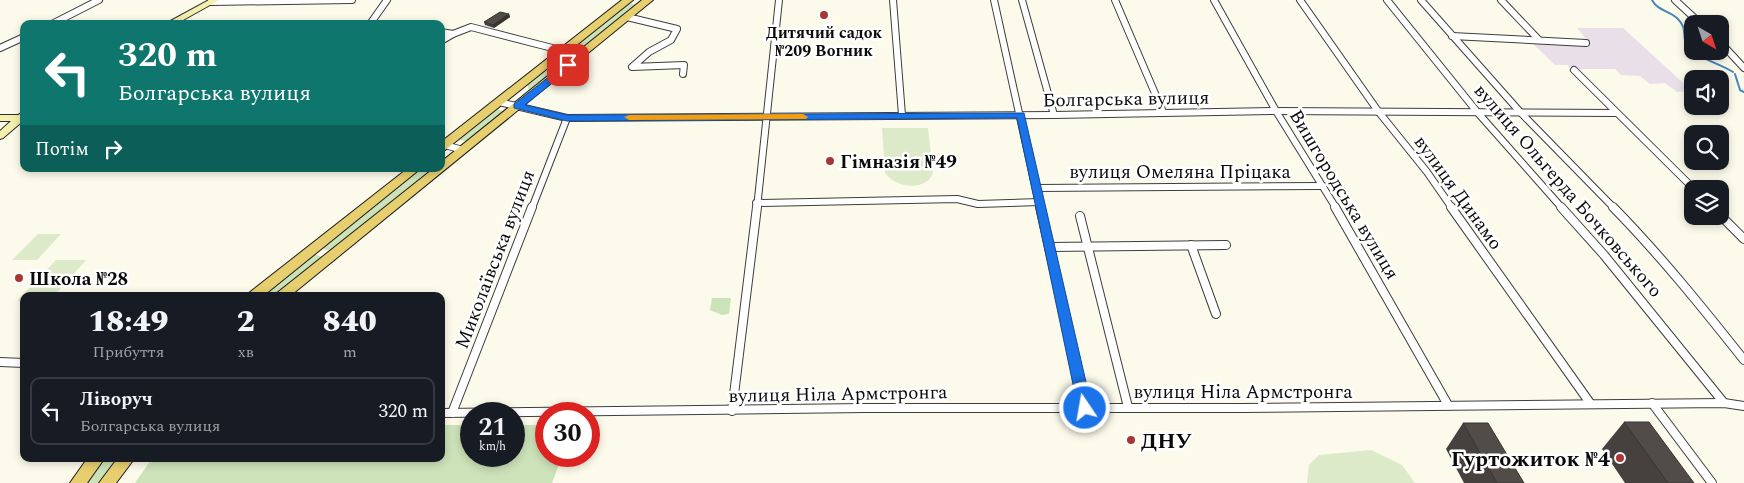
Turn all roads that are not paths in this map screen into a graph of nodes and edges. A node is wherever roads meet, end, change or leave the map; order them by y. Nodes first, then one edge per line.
1 (100, 0) edge
2 (352, 0) edge
3 (387, 0) edge
4 (628, 0) edge
5 (648, 0) edge
6 (779, 0) edge
7 (893, 0) edge
8 (994, 0) edge
9 (1022, 0) edge
10 (1115, 0) edge
11 (1214, 0) edge
12 (1300, 0) edge
13 (1387, 0) edge
14 (1421, 0) edge
15 (1501, 0) edge
16 (1675, 0) edge
17 (213, 1) edge
18 (1691, 15) edge
19 (627, 17) junction
20 (60, 20) edge
21 (177, 20) edge
22 (373, 20) edge
23 (445, 33) edge
24 (453, 34) junction
25 (1452, 36) junction
26 (20, 39) edge
27 (445, 39) edge
28 (1539, 40) junction
29 (1586, 43) dead end
30 (0, 48) edge
31 (1729, 50) edge
32 (564, 51) junction
33 (1744, 68) edge
34 (1574, 70) dead end
35 (683, 74) dead end
36 (499, 102) junction
37 (517, 106) junction
38 (1276, 111) junction
39 (1163, 112) junction
40 (1378, 112) junction
41 (1478, 113) junction
42 (1521, 113) junction
43 (1616, 113) junction
44 (902, 115) junction
45 (1021, 115) junction
46 (1054, 115) junction
47 (20, 117) edge
48 (767, 117) junction
49 (0, 118) edge
50 (567, 118) junction
51 (20, 119) edge
52 (0, 136) edge
53 (445, 143) edge
54 (445, 146) edge
55 (464, 150) junction
56 (445, 165) edge
57 (410, 172) edge
58 (436, 172) edge
59 (1685, 180) edge
60 (1324, 186) junction
61 (1037, 188) junction
62 (1040, 202) junction
63 (756, 203) junction
64 (1080, 216) dead end
65 (1729, 224) edge
66 (1744, 239) edge
67 (1190, 245) junction
68 (1226, 245) dead end
69 (1051, 247) junction
70 (1088, 247) junction
71 (259, 292) edge
72 (287, 292) edge
73 (1216, 314) dead end
74 (1744, 360) edge
75 (0, 362) edge
76 (20, 363) edge
77 (1590, 403) junction
78 (1652, 403) junction
79 (1724, 403) junction
80 (1448, 405) junction
81 (1744, 406) edge
82 (1128, 407) junction
83 (1085, 408) junction
84 (732, 411) junction
85 (445, 413) edge
86 (452, 413) junction
87 (94, 462) edge
88 (124, 462) edge
89 (78, 483) edge
90 (107, 483) edge
91 (1712, 483) edge

1 - 20 street
2 - 17 street
3 - 22 street
4 - 32 main road
5 - 19 main road
6 - 48 street
7 - 44 street
8 - 45 street
9 - 46 street
10 - 39 street
11 - 38 street, Вишгородська вулиця
12 - 40 street, вулиця Динамо
13 - 41 street, вулиця Ольгерда Бочковського
14 - 25 street, вулиця Ольгерда Бочковського
15 - 28 street
16 - 18 street
17 - 21 main road
19 - 35 street
19 - 37 main road
23 - 24 street
24 - 27 street
24 - 32 street
25 - 28 street
25 - 42 street, вулиця Ольгерда Бочковського
26 - 30 street
28 - 29 street
31 - 33 street
32 - 36 main road
34 - 43 street
36 - 37 street, Болгарська вулиця
36 - 53 main road
37 - 50 street, Болгарська вулиця
37 - 55 main road
38 - 39 street, Болгарська вулиця
38 - 40 street, Болгарська вулиця
38 - 60 street, Вишгородська вулиця
39 - 46 street, Болгарська вулиця
40 - 41 street, Болгарська вулиця
40 - 77 street, вулиця Динамо
41 - 42 street, Болгарська вулиця
41 - 79 street, вулиця Ольгерда Бочковського
42 - 43 street, Болгарська вулиця
42 - 74 street, вулиця Ольгерда Бочковського
43 - 59 street
44 - 45 street, Болгарська вулиця
44 - 48 street, Болгарська вулиця
45 - 46 street, Болгарська вулиця
45 - 61 street
47 - 49 main road
48 - 50 street, Болгарська вулиця
48 - 63 street
50 - 86 street, Миколаївська вулиця
51 - 52 main road
54 - 55 street
55 - 56 main road
57 - 71 main road
58 - 72 main road
60 - 61 street, вулиця Омеляна Пріцака
60 - 80 street, Вишгородська вулиця
61 - 62 street
62 - 63 street
62 - 69 street
63 - 84 street
64 - 70 street
65 - 66 street
67 - 68 street
67 - 70 street
67 - 73 street
69 - 70 street
69 - 83 street
70 - 82 street
75 - 76 street
77 - 78 street, вулиця Ніла Армстронга
77 - 80 street, вулиця Ніла Армстронга
78 - 79 street, вулиця Ніла Армстронга
78 - 91 street
79 - 81 street, вулиця Ніла Армстронга
80 - 82 street, вулиця Ніла Армстронга
82 - 83 street, вулиця Ніла Армстронга
83 - 84 street, вулиця Ніла Армстронга
84 - 86 street, вулиця Ніла Армстронга
85 - 86 street, вулиця Ніла Армстронга
87 - 89 main road
88 - 90 main road

